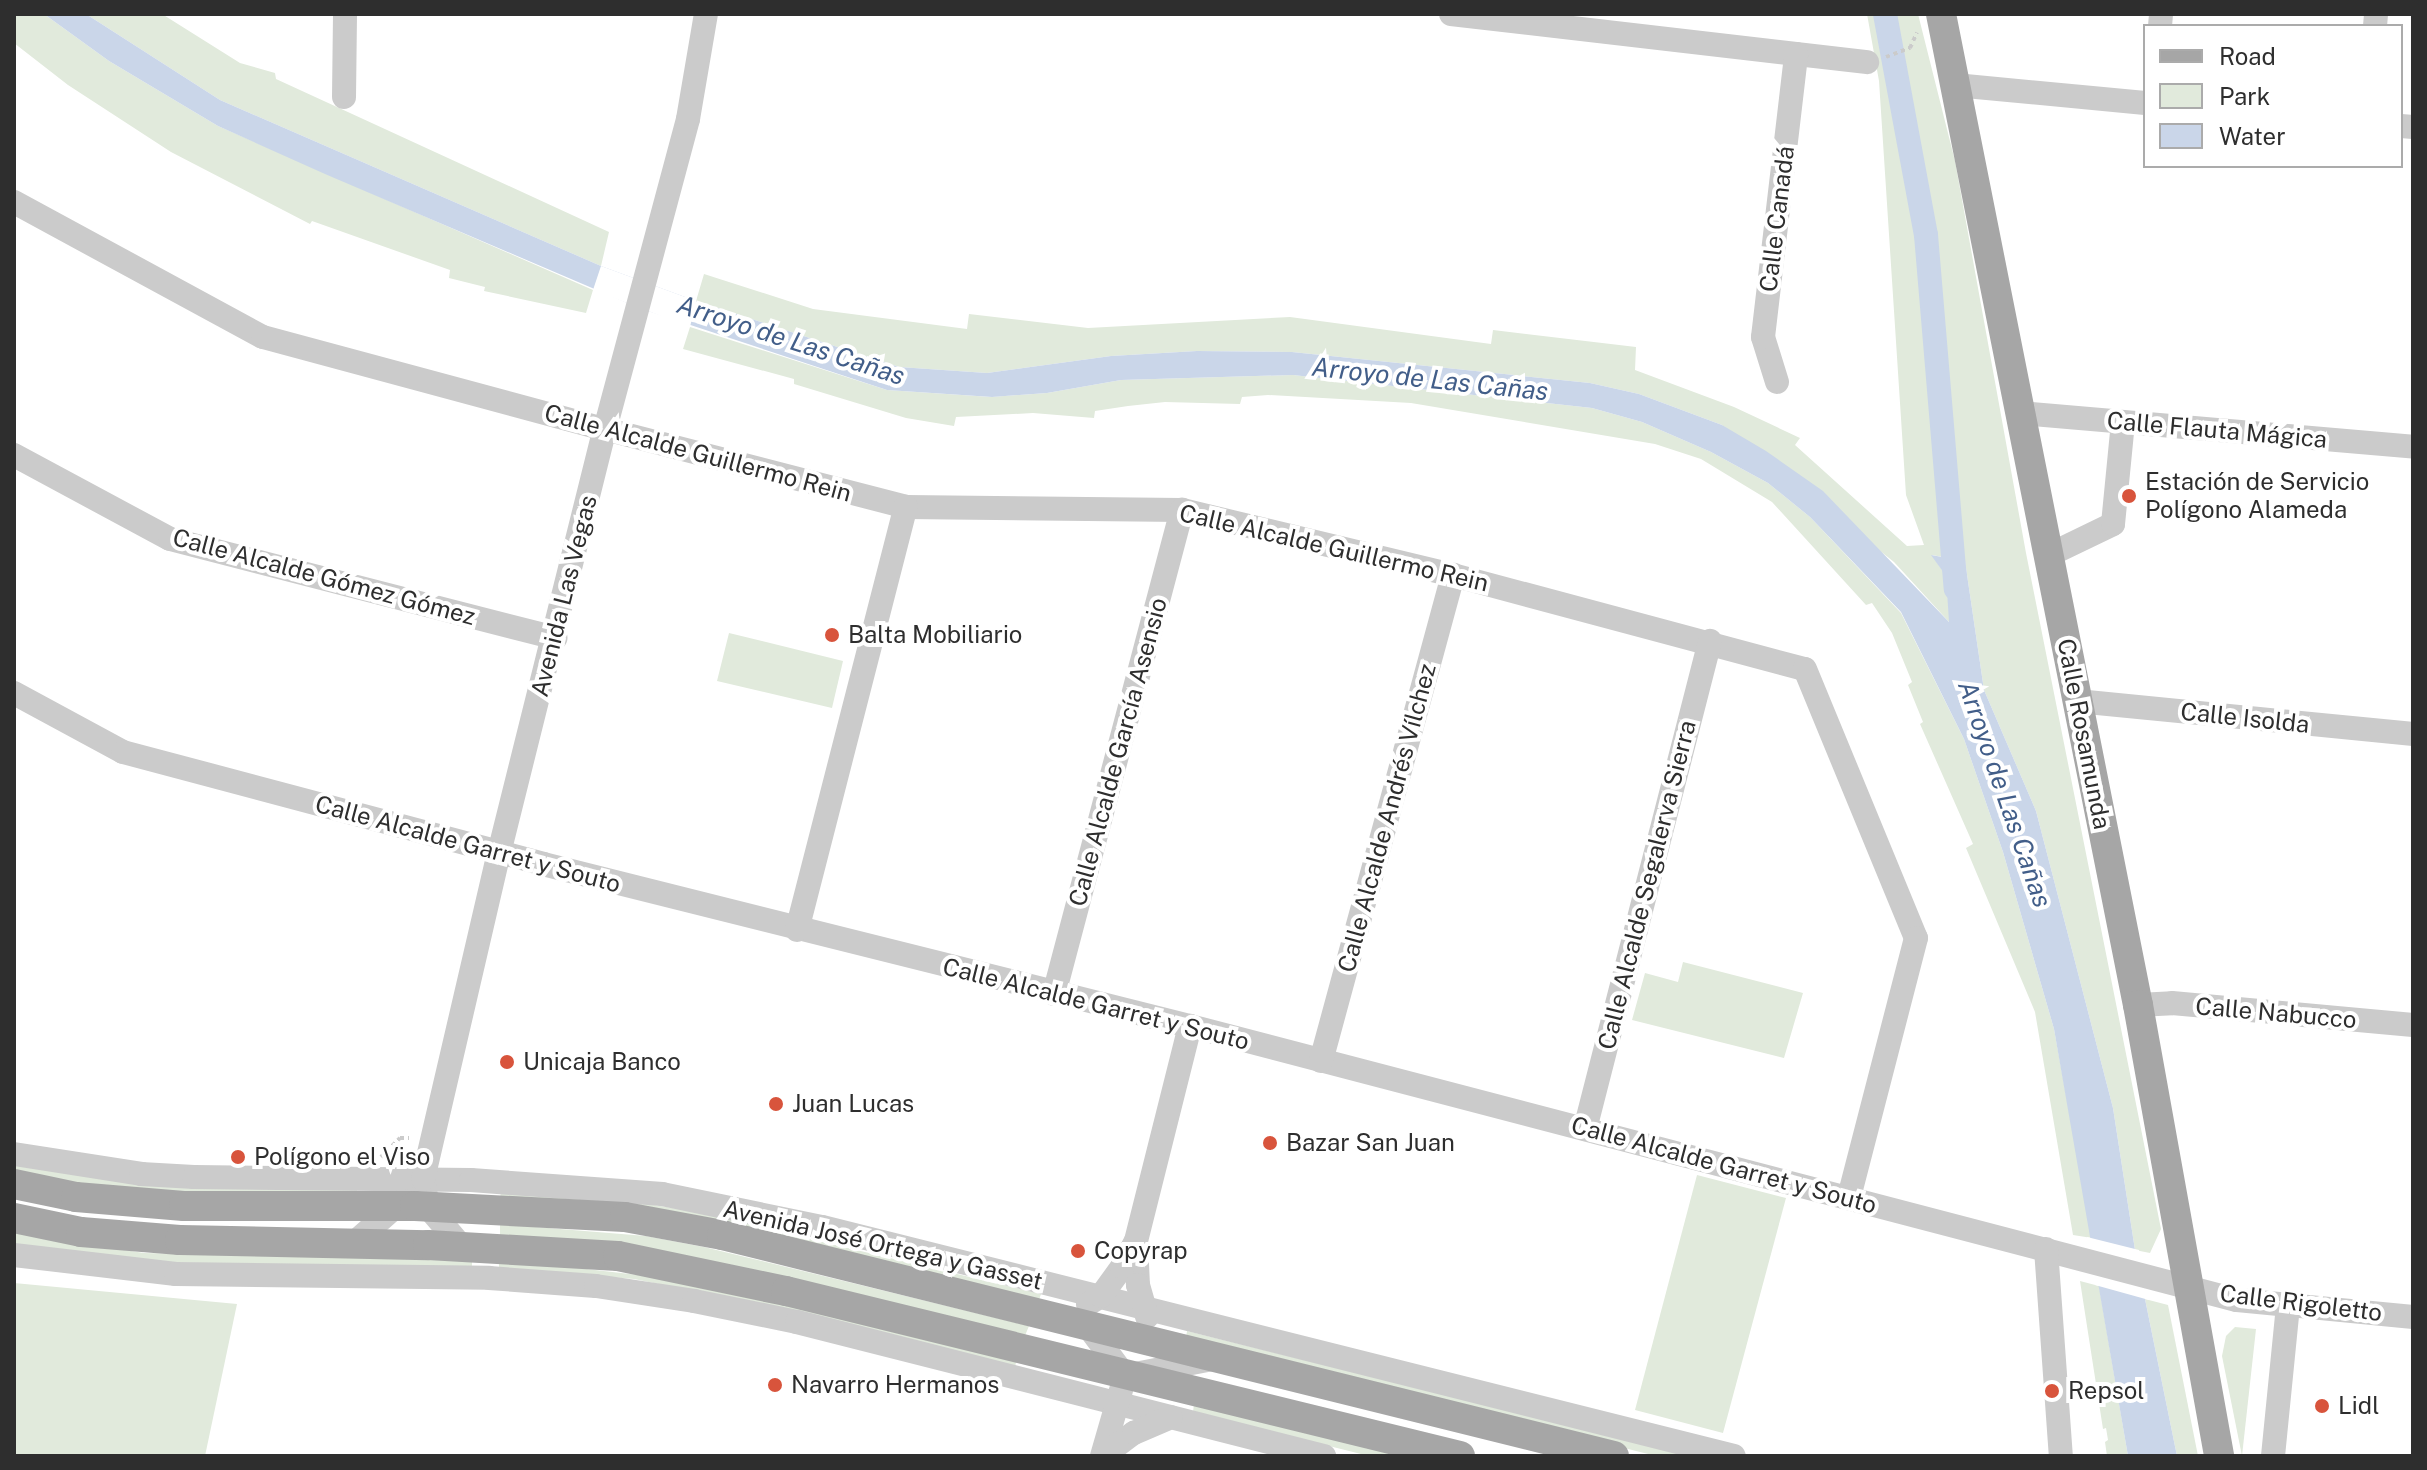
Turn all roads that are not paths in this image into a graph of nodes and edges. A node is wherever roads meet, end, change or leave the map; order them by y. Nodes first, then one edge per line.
1 (345, 14) edge
2 (706, 14) edge
3 (1451, 14) edge
4 (1930, 19) edge
5 (1796, 54) junction
6 (1867, 62) road end
7 (1955, 85) junction
8 (344, 97) dead end
9 (2143, 103) edge
10 (14, 202) edge
11 (1777, 382) dead end
12 (2020, 413) junction
13 (2123, 422) junction
14 (605, 429) junction
15 (2413, 447) edge
16 (14, 455) edge
17 (906, 507) junction
18 (1182, 510) junction
19 (2049, 555) junction
20 (1453, 575) junction
21 (555, 638) junction
22 (1710, 641) junction
23 (14, 693) edge
24 (2077, 701) junction
25 (2413, 734) edge
26 (499, 853) junction
27 (797, 930) junction
28 (1054, 994) junction
29 (2138, 1005) junction
30 (2413, 1025) edge
31 (1190, 1026) junction
32 (1321, 1061) junction
33 (1585, 1129) junction
34 (14, 1154) edge
35 (14, 1184) edge
36 (425, 1193) junction
37 (1849, 1198) junction
38 (397, 1207) junction
39 (14, 1218) edge
40 (1136, 1241) junction
41 (354, 1243) junction
42 (462, 1247) junction
43 (2046, 1249) junction
44 (14, 1255) edge
45 (2177, 1283) junction
46 (1101, 1296) junction
47 (2288, 1305) junction
48 (1143, 1307) junction
49 (2413, 1317) edge
50 (1077, 1325) junction
51 (1168, 1348) junction
52 (1214, 1359) junction
53 (1121, 1390) junction
54 (1171, 1417) junction
55 (1270, 1448) edge
56 (1103, 1456) edge
57 (1322, 1456) edge
58 (1460, 1456) edge
59 (1614, 1456) edge
60 (1734, 1456) edge
61 (2061, 1456) edge
62 (2219, 1456) edge
63 (2273, 1456) edge

1 - 8 street
2 - 14 street, Avenida Las Vegas
3 - 5 street
4 - 7 main road, Calle Rosamunda
5 - 6 street
5 - 11 street, Calle Canadá
7 - 9 street
7 - 12 main road, Calle Rosamunda
10 - 14 street, Calle Alcalde Guillermo Rein
12 - 13 street, Calle Flauta Mágica
12 - 19 main road, Calle Rosamunda
13 - 15 street, Calle Flauta Mágica
13 - 19 street
14 - 17 street, Calle Alcalde Guillermo Rein
14 - 21 street, Avenida Las Vegas
16 - 21 street, Calle Alcalde Gómez Gómez
17 - 18 street, Calle Alcalde Guillermo Rein
17 - 27 street
18 - 20 street, Calle Alcalde Guillermo Rein
18 - 28 street, Calle Alcalde García Asensio
19 - 24 main road, Calle Rosamunda
20 - 22 street, Calle Alcalde Guillermo Rein
20 - 32 street, Calle Alcalde Andrés Vílchez
21 - 26 street, Avenida Las Vegas
22 - 33 street, Calle Alcalde Segalerva Sierra
22 - 37 street, Calle Alcalde Guillermo Rein
23 - 26 street, Calle Alcalde Garret y Souto
24 - 25 street, Calle Isolda
24 - 29 main road, Calle Rosamunda
26 - 27 street, Calle Alcalde Garret y Souto
26 - 36 street, Avenida Las Vegas
27 - 28 street, Calle Alcalde Garret y Souto
28 - 31 street, Calle Alcalde Garret y Souto
29 - 30 street, Calle Nabucco
29 - 45 main road, Calle Rosamunda
31 - 32 street, Calle Alcalde Garret y Souto
31 - 40 street
32 - 33 street, Calle Alcalde Garret y Souto
33 - 37 street, Calle Alcalde Garret y Souto
34 - 36 street, Avenida José Ortega y Gasset
35 - 38 main road, Avenida José Ortega y Gasset
36 - 38 main road, Avenida José Ortega y Gasset
36 - 42 street
36 - 46 street, Avenida José Ortega y Gasset
36 - 50 main road, Avenida José Ortega y Gasset
37 - 43 street, Calle Alcalde Garret y Souto
38 - 41 street
39 - 41 main road
40 - 46 street
40 - 48 street
41 - 42 main road
42 - 53 main road
43 - 45 street, Calle Alcalde Garret y Souto
43 - 61 street
44 - 53 street
45 - 47 street, Calle Rigoletto
45 - 62 main road, Calle Rosamunda
46 - 48 street, Avenida José Ortega y Gasset
46 - 50 street
47 - 49 street, Calle Rigoletto
47 - 63 street
48 - 51 street
48 - 60 street, Avenida José Ortega y Gasset
50 - 51 main road, Avenida José Ortega y Gasset
50 - 53 street
51 - 52 main road, Avenida José Ortega y Gasset
52 - 53 street
52 - 59 main road, Avenida José Ortega y Gasset
53 - 54 street
53 - 56 street
53 - 58 main road
54 - 55 street
54 - 56 street
55 - 57 street

